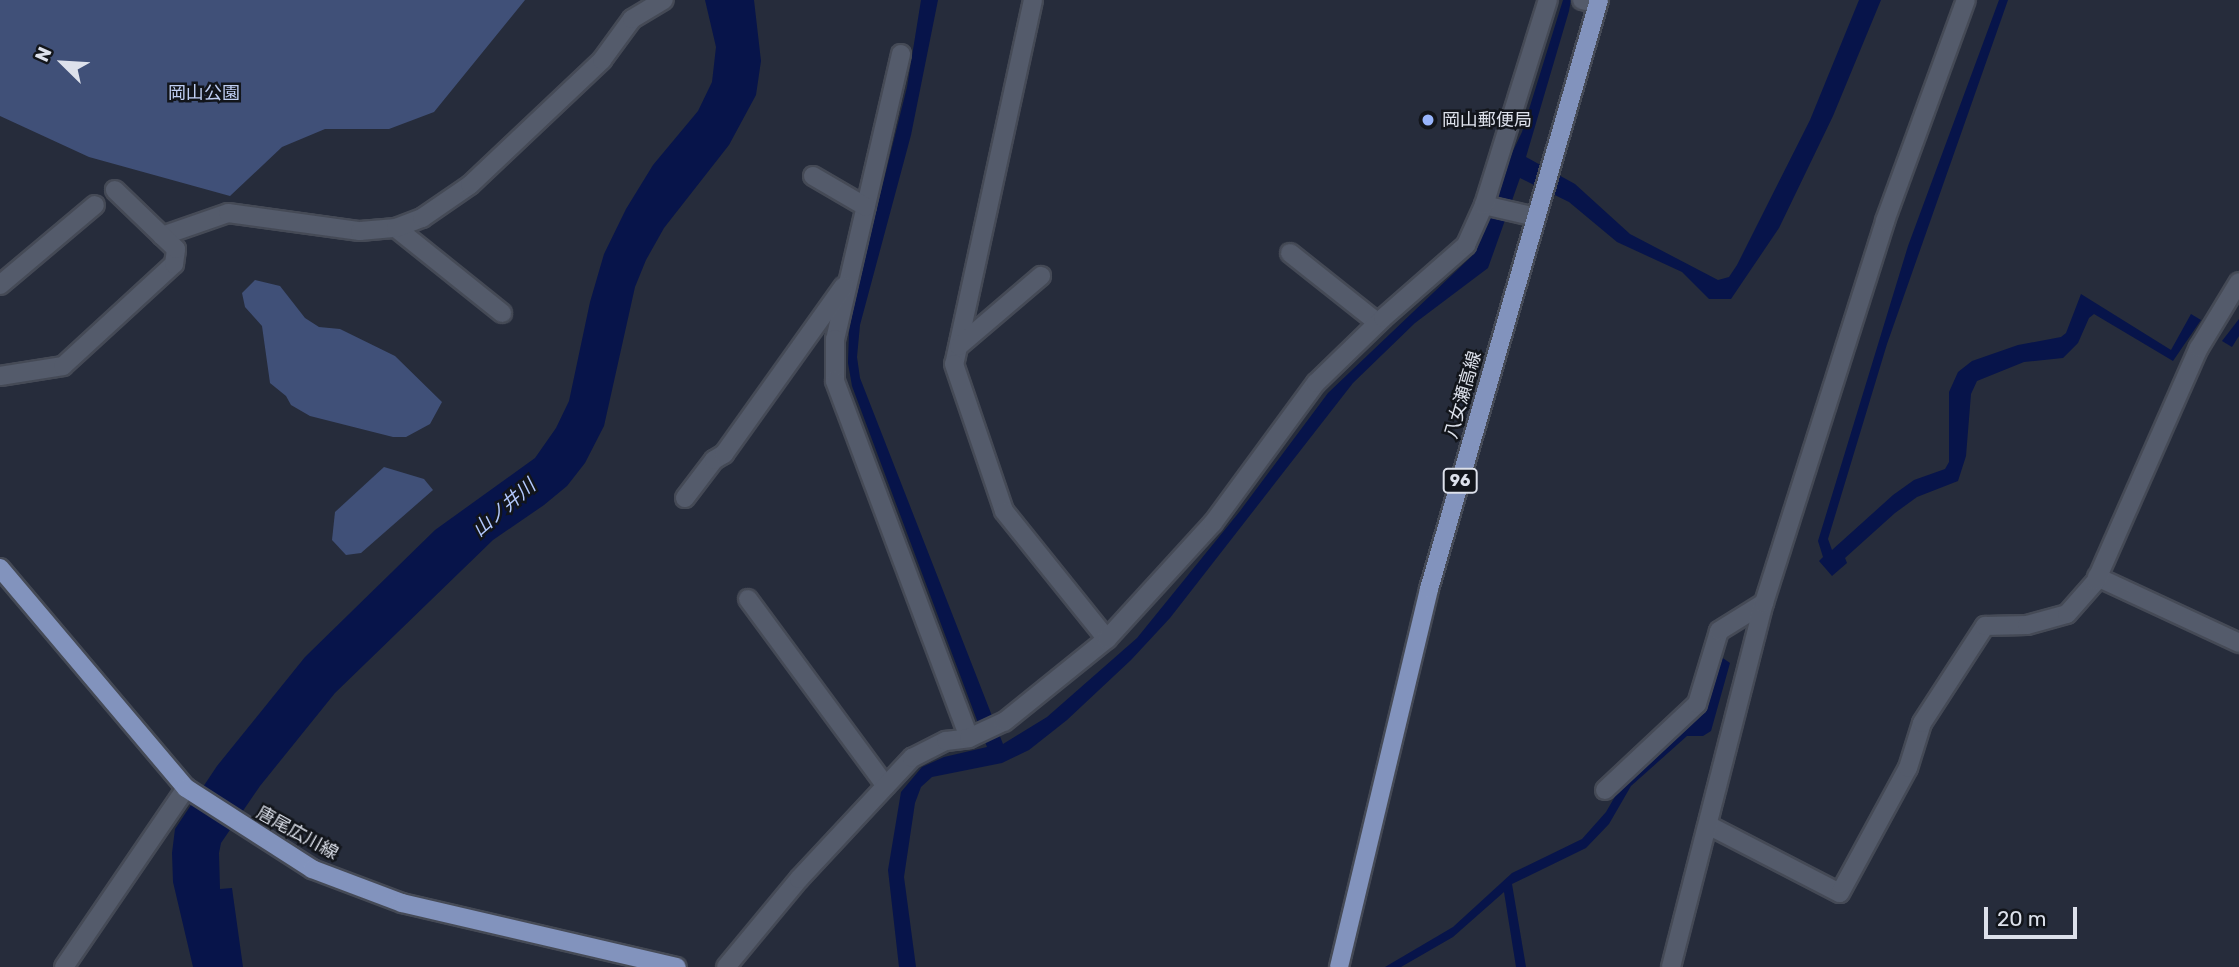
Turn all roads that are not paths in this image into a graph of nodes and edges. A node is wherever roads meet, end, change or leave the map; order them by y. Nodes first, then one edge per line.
1 (664, 0) edge
2 (1033, 0) edge
3 (1548, 0) edge
4 (1966, 0) edge
5 (1593, 1) edge
6 (901, 54) dead end
7 (813, 176) dead end
8 (115, 190) dead end
9 (94, 205) dead end
10 (1485, 206) junction
11 (866, 207) junction
12 (1536, 217) junction
13 (396, 228) junction
14 (162, 236) junction
15 (1290, 253) dead end
16 (1041, 276) dead end
17 (849, 278) junction
18 (2239, 282) edge
19 (0, 285) edge
20 (502, 313) dead end
21 (1378, 323) junction
22 (959, 346) junction
23 (0, 376) edge
24 (685, 498) dead end
25 (0, 568) edge
26 (2097, 577) junction
27 (748, 599) dead end
28 (1764, 603) junction
29 (1107, 639) junction
30 (2239, 643) edge
31 (969, 737) junction
32 (886, 786) junction
33 (189, 790) junction
34 (1605, 790) dead end
35 (1708, 825) junction
36 (64, 967) edge
37 (677, 967) edge
38 (726, 967) edge
39 (1339, 967) edge
40 (1671, 967) edge

1 - 13 street
2 - 22 street
3 - 10 street
4 - 28 street
5 - 12 main road, 八女瀬高線 / 96
6 - 11 street
7 - 11 street
8 - 14 street
9 - 19 street
10 - 12 street
10 - 21 street
11 - 17 street
12 - 39 main road, 八女瀬高線 / 96
13 - 14 street
13 - 20 street
14 - 23 street
15 - 21 street
16 - 22 street
17 - 24 street
17 - 31 street
18 - 26 street
21 - 29 street
22 - 29 street
25 - 33 main road, 唐尾広川線
26 - 30 street
26 - 35 street
27 - 32 street
28 - 34 street
28 - 35 street
29 - 31 street
31 - 32 street
32 - 38 street
33 - 36 street
33 - 37 main road, 唐尾広川線
35 - 40 street

